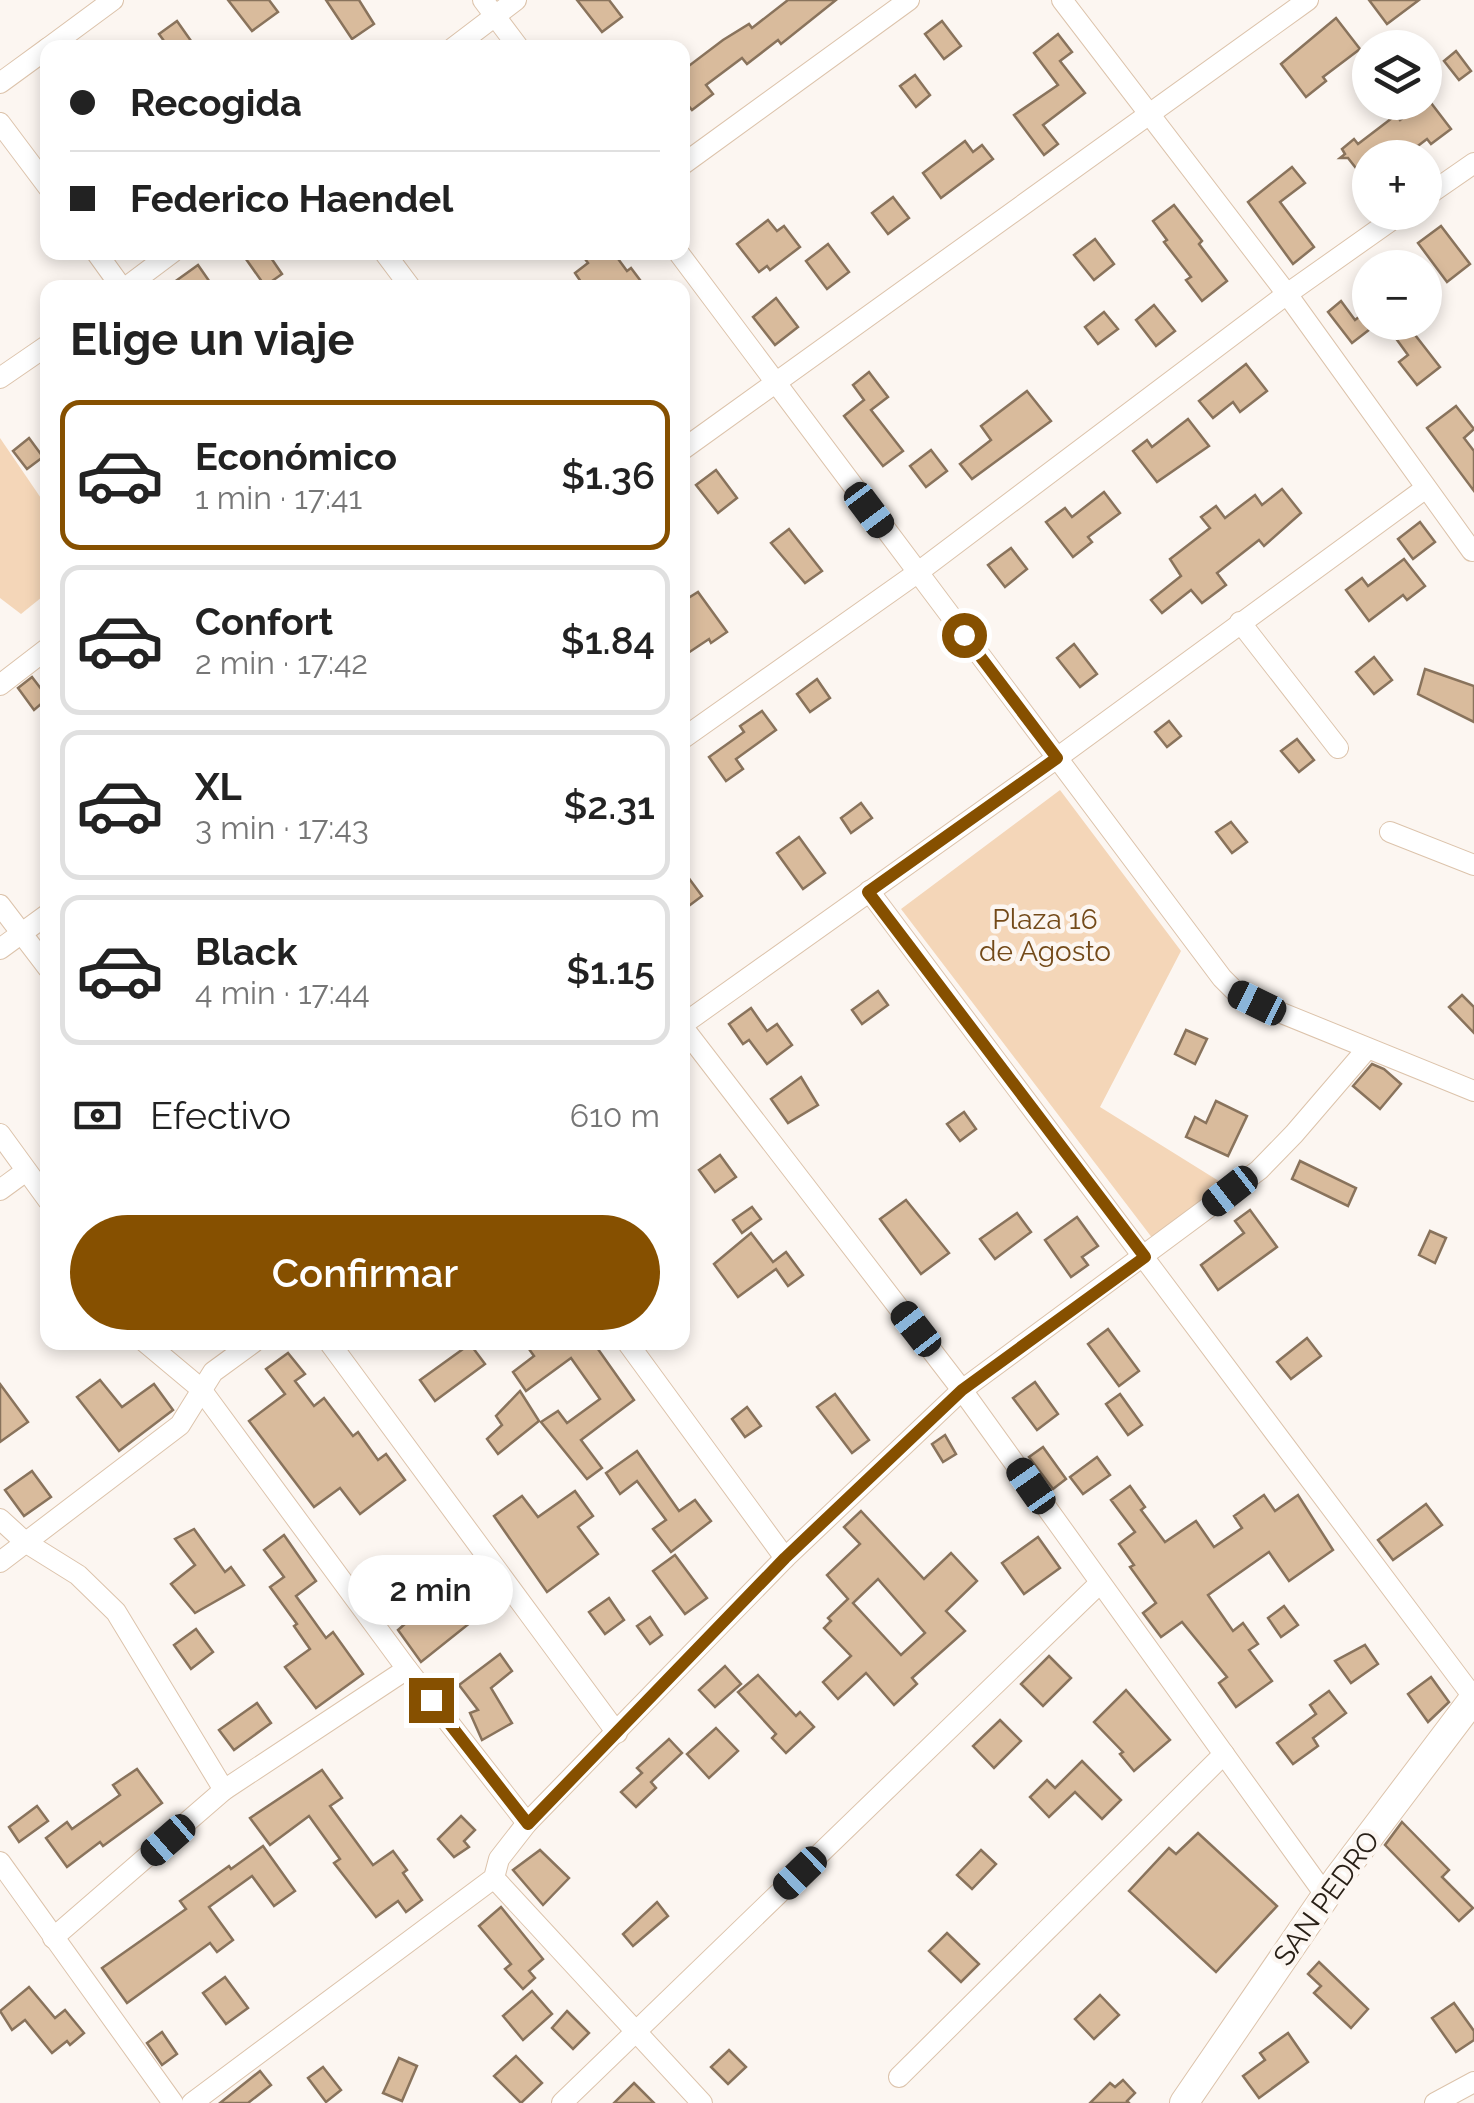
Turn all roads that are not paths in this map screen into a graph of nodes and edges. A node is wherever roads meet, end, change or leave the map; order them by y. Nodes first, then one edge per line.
1 (113, 0) edge
2 (516, 0) edge
3 (909, 0) edge
4 (1062, 0) edge
5 (1308, 0) edge
6 (489, 8) edge
7 (59, 40) edge
8 (460, 40) edge
9 (513, 40) edge
10 (40, 54) edge
11 (0, 82) edge
12 (1148, 115) junction
13 (0, 122) edge
14 (690, 159) edge
15 (1474, 162) edge
16 (40, 176) edge
17 (1442, 185) edge
18 (1378, 230) edge
19 (102, 260) edge
20 (162, 260) edge
21 (684, 260) edge
22 (118, 280) edge
23 (135, 280) edge
24 (1287, 294) junction
25 (40, 351) edge
26 (0, 378) edge
27 (773, 382) junction
28 (690, 444) edge
29 (1426, 488) junction
30 (1472, 551) edge
31 (918, 574) junction
32 (1240, 622) junction
33 (40, 654) edge
34 (0, 685) edge
35 (690, 733) edge
36 (1338, 748) dead end
37 (1057, 758) junction
38 (1390, 832) dead end
39 (1474, 865) edge
40 (868, 892) junction
41 (0, 905) edge
42 (40, 920) edge
43 (21, 933) junction
44 (0, 949) edge
45 (40, 958) edge
46 (690, 1020) edge
47 (690, 1036) edge
48 (1367, 1048) junction
49 (1474, 1091) edge
50 (0, 1134) edge
51 (26, 1171) junction
52 (40, 1189) edge
53 (0, 1190) edge
54 (1145, 1257) junction
55 (154, 1350) edge
56 (243, 1350) edge
57 (335, 1350) edge
58 (633, 1350) edge
59 (200, 1388) junction
60 (962, 1390) junction
61 (0, 1519) edge
62 (25, 1542) junction
63 (785, 1558) junction
64 (0, 1562) edge
65 (1100, 1583) junction
66 (407, 1669) junction
67 (1474, 1698) edge
68 (617, 1733) junction
69 (1224, 1754) junction
70 (224, 1790) junction
71 (528, 1824) junction
72 (0, 1862) edge
73 (494, 1878) junction
74 (1326, 1896) junction
75 (54, 1938) junction
76 (636, 2032) junction
77 (900, 2077) dead end
78 (1474, 2082) edge
79 (174, 2103) edge
80 (192, 2103) edge
81 (562, 2103) edge
82 (702, 2103) edge
83 (1184, 2103) edge
84 (1434, 2103) edge

1 - 7 street
2 - 6 street
3 - 14 street
4 - 12 street
5 - 12 street
6 - 8 street
6 - 9 street
10 - 11 street
12 - 24 street
12 - 27 street
13 - 16 street
15 - 17 street
18 - 24 street
19 - 22 street
20 - 23 street
21 - 27 street
24 - 29 street
24 - 31 street
25 - 26 street
27 - 28 street
27 - 31 street
29 - 30 street
29 - 32 street
31 - 35 street
31 - 37 street
32 - 36 street
32 - 37 street
33 - 34 street
37 - 40 street
37 - 48 street
38 - 39 street
40 - 46 street
40 - 54 street
41 - 43 street
42 - 43 street
43 - 44 street
43 - 45 street
47 - 60 street
48 - 49 street
48 - 54 street
50 - 51 street
51 - 52 street
51 - 53 street
54 - 60 street
54 - 67 street
55 - 59 street
56 - 59 street
57 - 68 street
58 - 63 street
59 - 62 street
59 - 66 street
60 - 63 street
60 - 65 street
61 - 62 street
62 - 64 street
62 - 70 street
63 - 68 street
65 - 69 street
65 - 76 street
66 - 70 street
66 - 71 street
67 - 74 main road, SAN PEDRO
68 - 71 street
69 - 74 street
69 - 77 street
70 - 75 street
71 - 73 street
72 - 75 street
73 - 76 street
73 - 80 street
74 - 83 main road, SAN PEDRO
75 - 79 street
76 - 81 street
76 - 82 street
78 - 84 street

